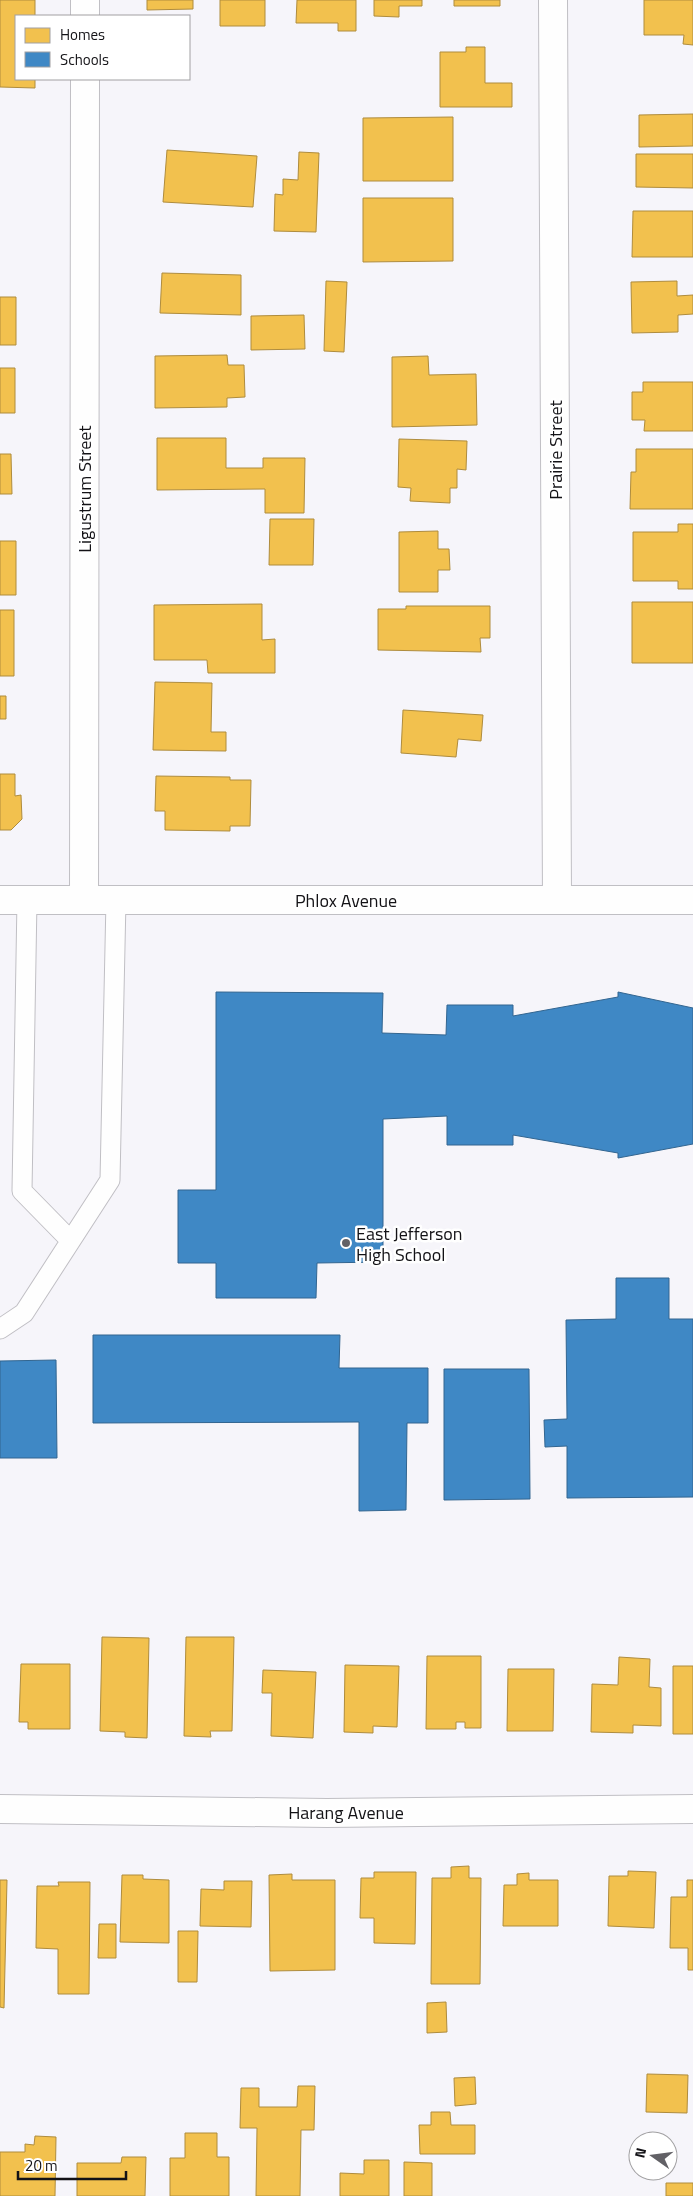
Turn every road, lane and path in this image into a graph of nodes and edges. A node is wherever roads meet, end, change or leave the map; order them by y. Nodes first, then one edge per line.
1 (85, 0) edge
2 (553, 0) edge
3 (85, 15) edge
4 (85, 80) edge
5 (0, 900) edge
6 (27, 900) junction
7 (84, 900) junction
8 (116, 900) junction
9 (557, 900) junction
10 (693, 900) edge
11 (70, 1240) junction
12 (0, 1329) edge
13 (0, 1809) edge
14 (693, 1809) edge

1 - 3 street
2 - 9 street, Prairie Street
4 - 7 street, Ligustrum Street
5 - 6 street, Phlox Avenue
6 - 7 street, Phlox Avenue
6 - 11 lane
7 - 8 street, Phlox Avenue
8 - 9 street, Phlox Avenue
8 - 11 lane
9 - 10 street, Phlox Avenue
11 - 12 lane
13 - 14 street, Harang Avenue

